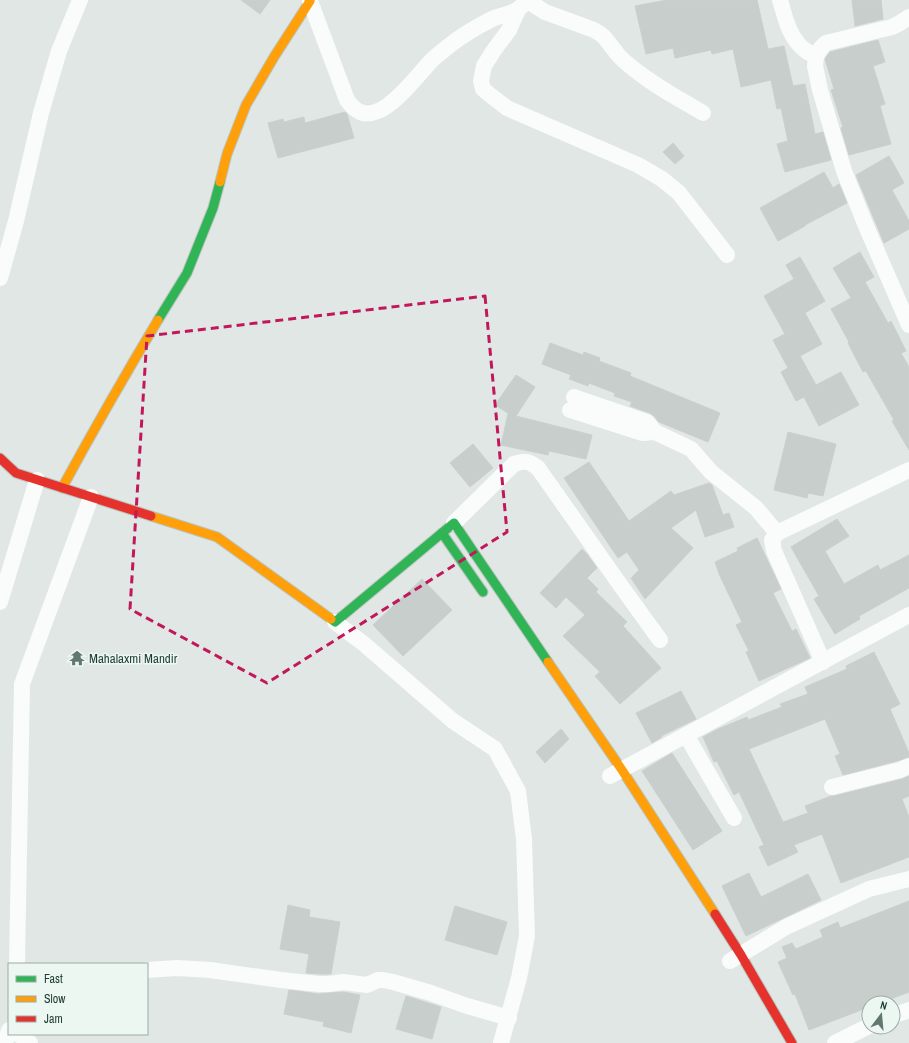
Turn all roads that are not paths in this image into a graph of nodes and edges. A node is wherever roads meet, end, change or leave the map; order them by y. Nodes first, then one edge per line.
1 (80, 0) edge
2 (780, 0) edge
3 (309, 1) edge
4 (525, 4) edge
5 (909, 17) edge
6 (816, 56) junction
7 (702, 113) dead end
8 (727, 255) dead end
9 (0, 278) edge
10 (909, 325) edge
11 (572, 403) dead end
12 (0, 458) edge
13 (909, 470) edge
14 (38, 480) junction
15 (62, 488) junction
16 (91, 497) junction
17 (454, 523) junction
18 (442, 533) junction
19 (778, 533) junction
20 (488, 599) dead end
21 (0, 601) edge
22 (909, 615) edge
23 (335, 622) junction
24 (660, 640) dead end
25 (823, 662) junction
26 (686, 735) junction
27 (909, 766) edge
28 (613, 775) junction
29 (832, 787) dead end
30 (734, 818) dead end
31 (909, 879) edge
32 (732, 959) junction
33 (17, 963) edge
34 (148, 970) edge
35 (509, 1018) junction
36 (861, 1030) edge
37 (8, 1033) edge
38 (19, 1035) edge
39 (4, 1043) edge
40 (30, 1043) edge
41 (501, 1043) edge
42 (792, 1043) edge
43 (835, 1043) edge

1 - 9 street
2 - 6 street
3 - 4 street
3 - 15 street
4 - 7 street
4 - 8 street
5 - 6 street
6 - 10 street
11 - 19 street
12 - 14 street
13 - 19 street
14 - 15 street
14 - 21 street
15 - 16 street
16 - 23 street
16 - 33 street
17 - 18 street
17 - 24 street
17 - 28 street
18 - 20 street
18 - 23 street
19 - 25 street
22 - 25 street
23 - 35 street
25 - 26 street
26 - 28 street
26 - 30 street
27 - 29 street
28 - 32 street
31 - 32 street
32 - 42 street
34 - 35 street
35 - 41 street
36 - 43 street
37 - 39 street
38 - 40 street

